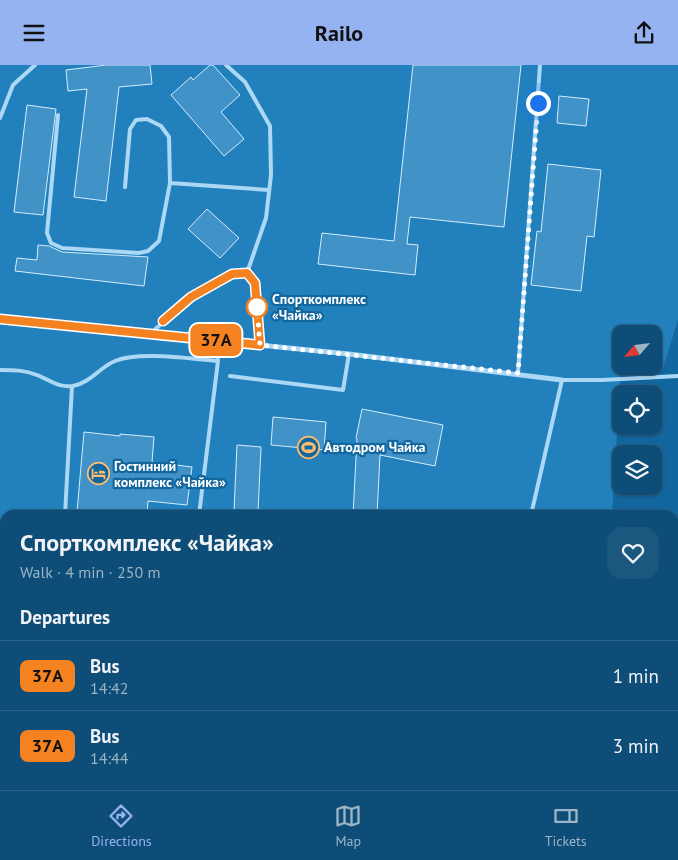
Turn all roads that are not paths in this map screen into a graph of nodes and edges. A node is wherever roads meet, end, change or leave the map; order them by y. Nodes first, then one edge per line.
1 (35, 65) edge
2 (226, 65) edge
3 (540, 65) edge
4 (58, 115) dead end
5 (0, 118) edge
6 (170, 183) junction
7 (125, 187) dead end
8 (269, 190) junction
9 (247, 273) junction
10 (2, 319) edge
11 (150, 334) junction
12 (216, 340) junction
13 (260, 345) junction
14 (349, 354) junction
15 (218, 361) junction
16 (0, 369) edge
17 (518, 373) junction
18 (230, 376) dead end
19 (678, 376) edge
20 (562, 380) junction
21 (72, 386) junction
22 (65, 510) edge
23 (200, 510) edge
24 (533, 510) edge

1 - 5 lane
2 - 8 lane
3 - 17 lane
4 - 6 lane
6 - 7 lane
6 - 8 lane
8 - 9 lane
9 - 11 lane
9 - 13 lane
10 - 11 street
11 - 12 street
12 - 13 street
12 - 15 lane
13 - 14 street
14 - 17 street
14 - 18 lane
15 - 21 lane
15 - 23 lane
16 - 21 lane
17 - 20 street
19 - 20 lane
20 - 24 lane
21 - 22 lane

